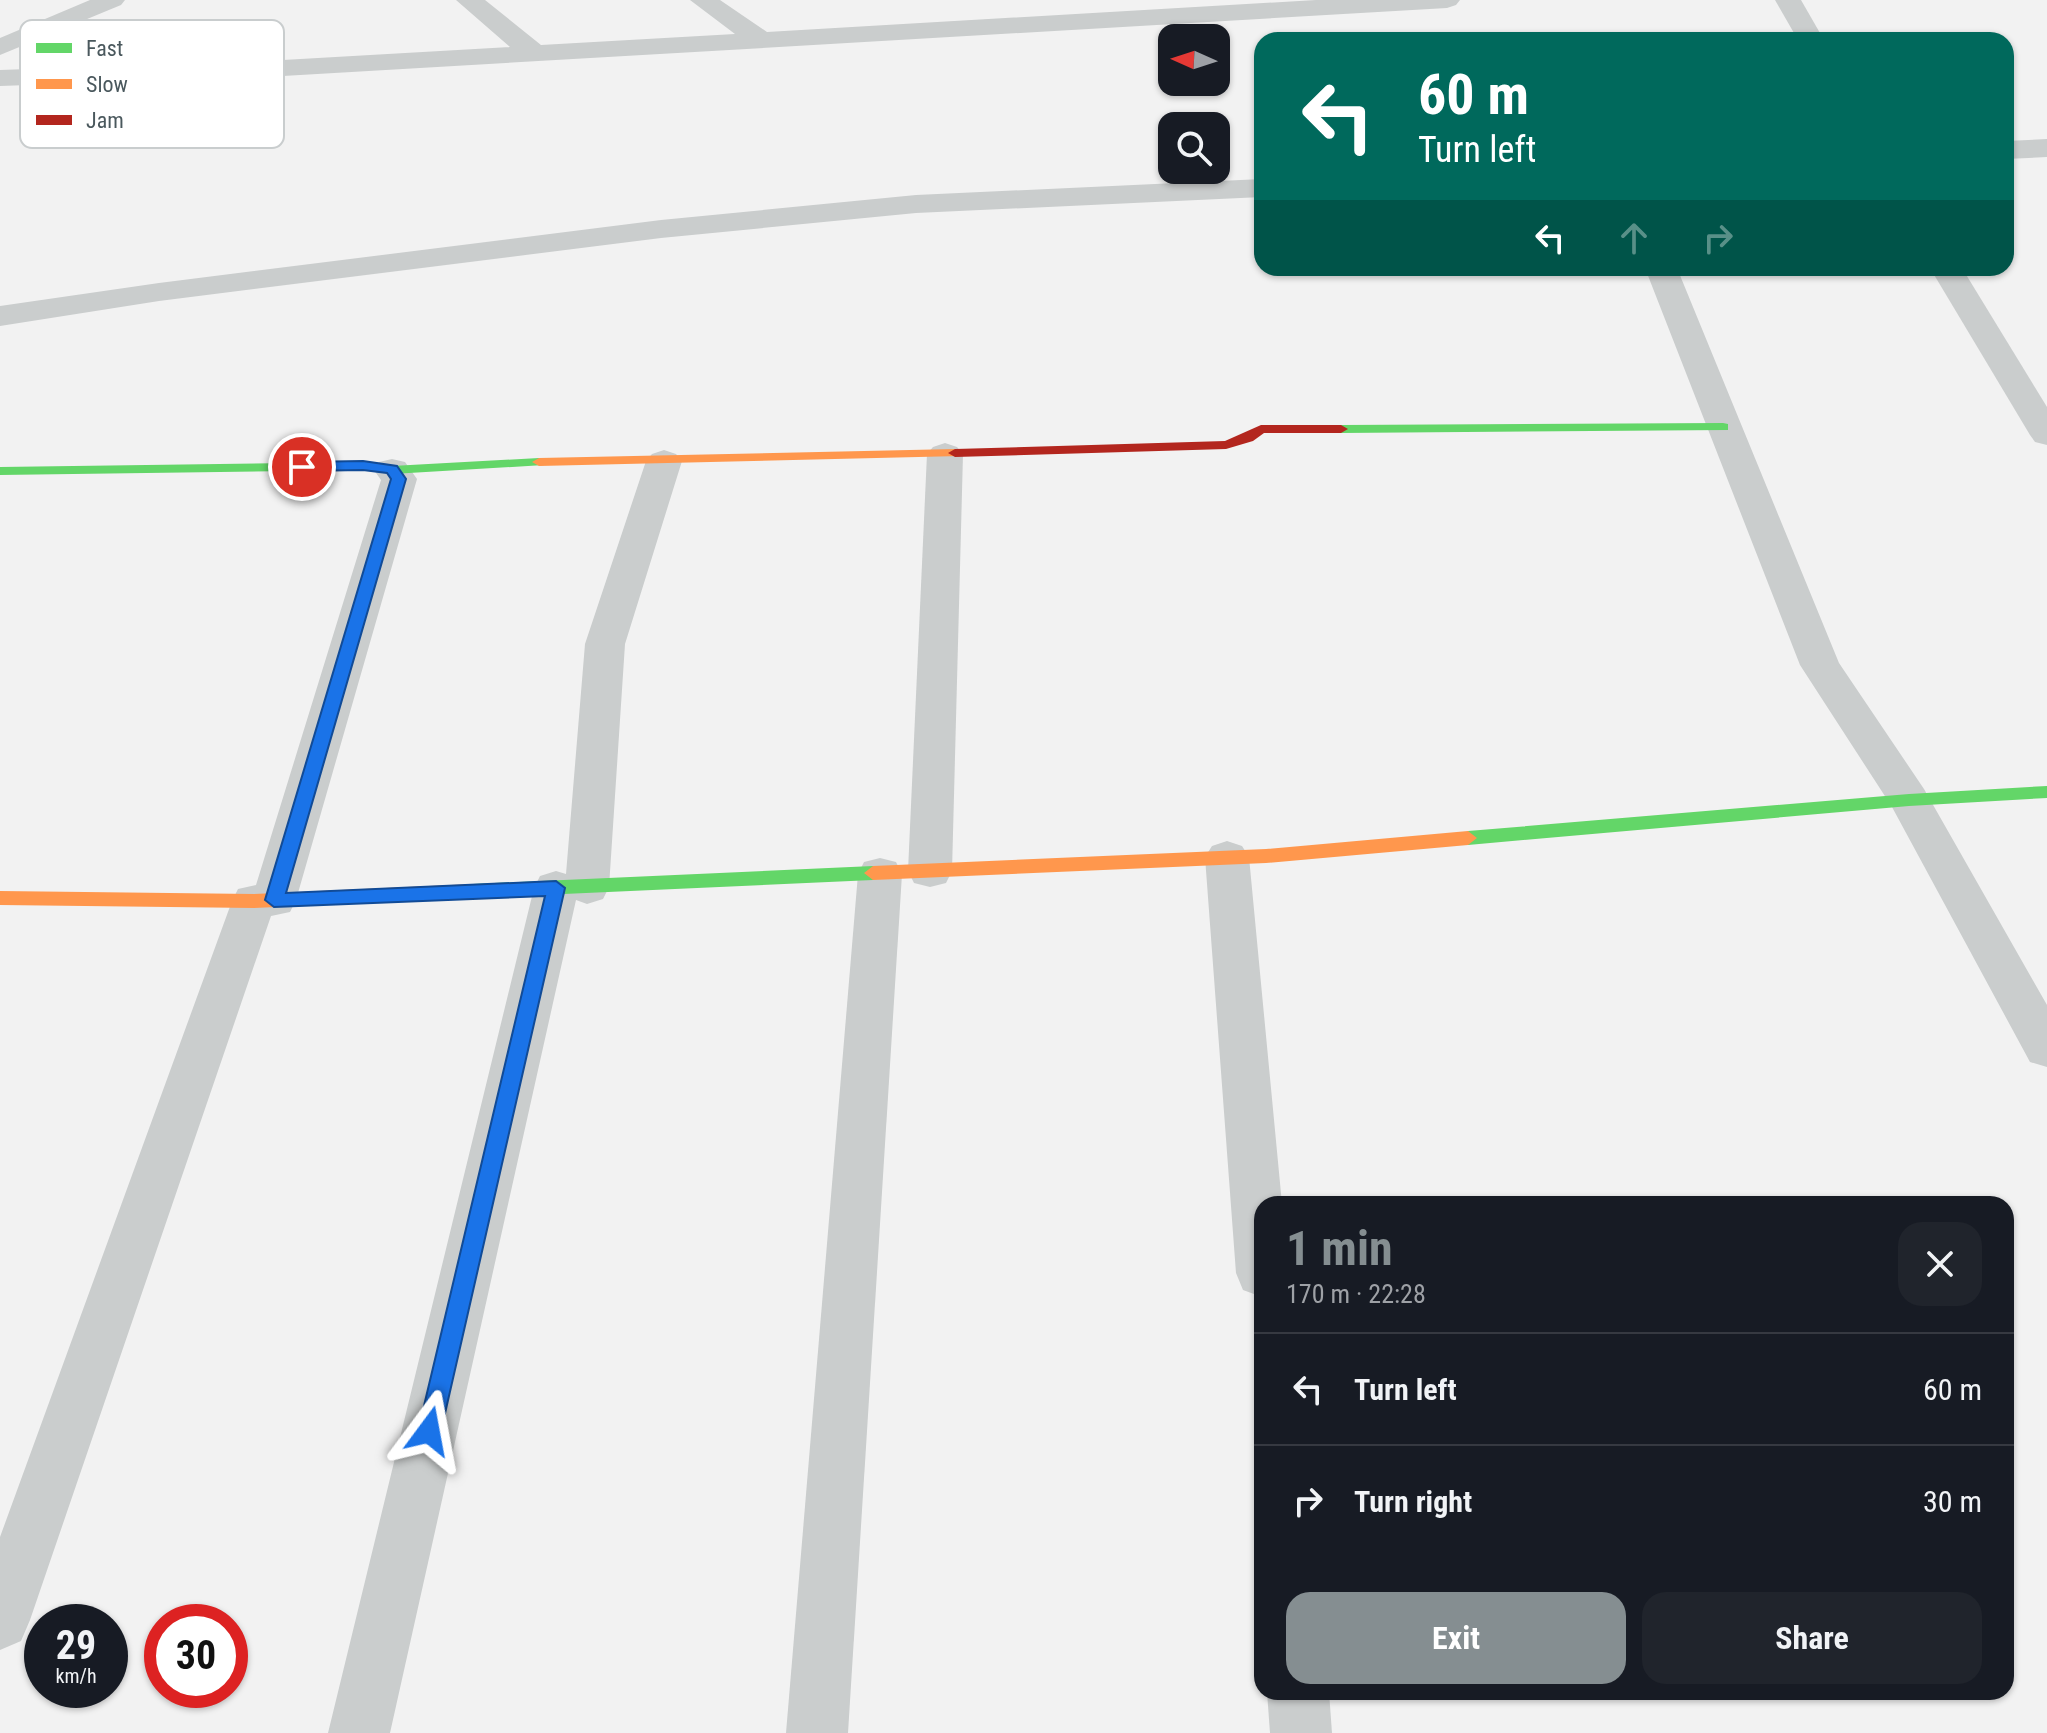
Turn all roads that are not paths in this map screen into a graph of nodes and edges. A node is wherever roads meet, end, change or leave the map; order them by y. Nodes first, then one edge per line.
1 (112, 0) edge
2 (469, 0) edge
3 (703, 0) edge
4 (958, 0) edge
5 (1447, 0) edge
6 (1788, 0) edge
7 (1401, 1) edge
8 (64, 20) edge
9 (952, 28) junction
10 (1806, 32) edge
11 (759, 38) junction
12 (20, 39) edge
13 (0, 47) edge
14 (533, 52) junction
15 (284, 68) edge
16 (20, 77) edge
17 (0, 78) edge
18 (2047, 148) edge
19 (2014, 150) edge
20 (1254, 188) edge
21 (1664, 276) edge
22 (1951, 276) edge
23 (0, 316) edge
24 (1723, 427) junction
25 (2047, 435) edge
26 (945, 454) junction
27 (664, 461) junction
28 (392, 470) junction
29 (0, 471) edge
30 (2047, 792) edge
31 (1909, 800) junction
32 (1227, 857) junction
33 (905, 872) junction
34 (572, 888) junction
35 (0, 898) edge
36 (264, 901) junction
37 (2047, 1048) edge
38 (1256, 1196) edge
39 (0, 1620) edge
40 (1299, 1700) edge
41 (359, 1733) edge
42 (817, 1733) edge
43 (1301, 1733) edge

1 - 8 street
2 - 14 street
3 - 11 street
4 - 9 street
5 - 7 street
6 - 10 street
7 - 9 street
9 - 11 street
11 - 14 street
12 - 13 street
14 - 15 street
16 - 17 street
18 - 19 street
20 - 23 street
21 - 24 street
22 - 25 street
24 - 26 street
24 - 31 street
26 - 27 street
26 - 33 street
27 - 28 street
27 - 34 street
28 - 29 street
28 - 36 street
30 - 31 street
31 - 32 street
31 - 37 street
32 - 33 street
32 - 38 street
33 - 34 street
33 - 42 street
34 - 36 street
34 - 41 street
35 - 36 street
36 - 39 street
40 - 43 street

